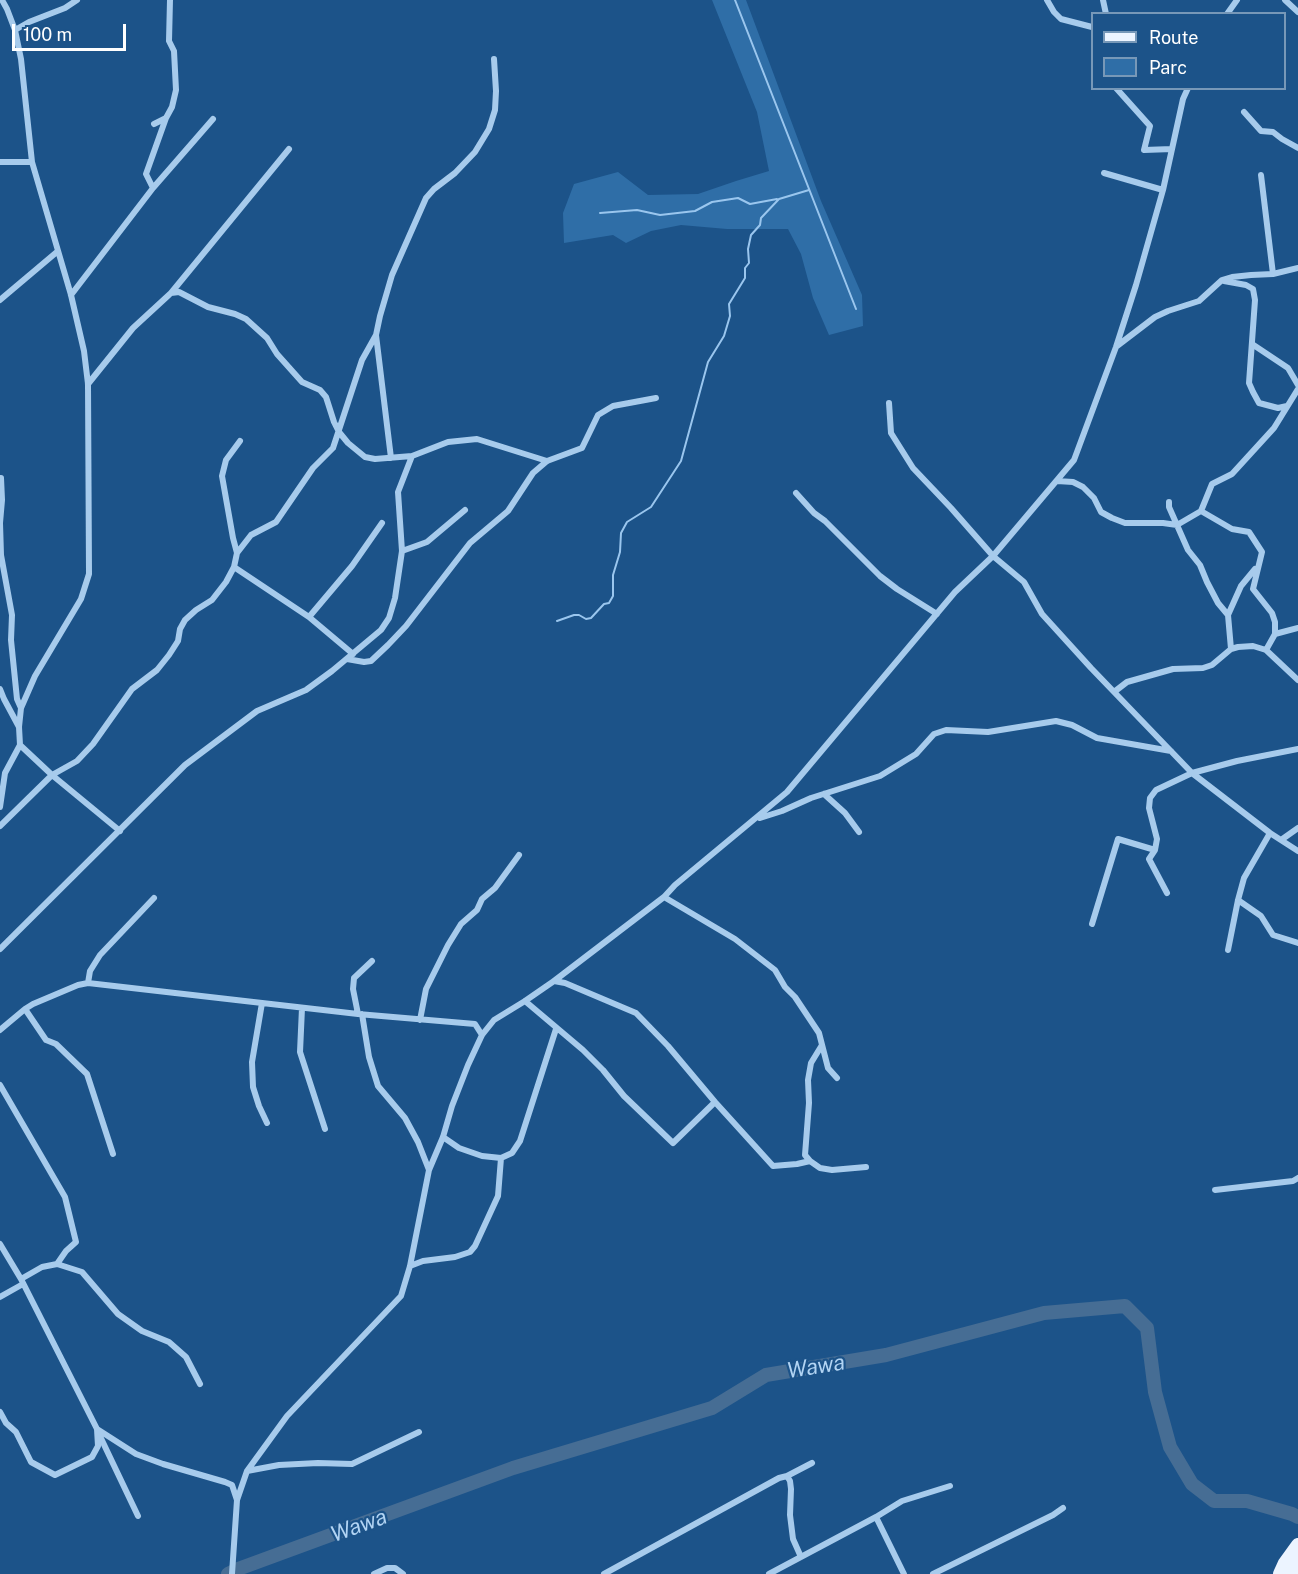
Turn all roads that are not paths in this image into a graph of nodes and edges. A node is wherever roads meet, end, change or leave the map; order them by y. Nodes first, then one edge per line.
1 (2, 0) edge
2 (76, 0) edge
3 (170, 0) edge
4 (1047, 0) edge
5 (1285, 0) edge
6 (1298, 12) edge
7 (1091, 27) edge
8 (15, 30) junction
9 (494, 58) dead end
10 (1118, 90) edge
11 (1187, 90) edge
12 (1244, 112) dead end
13 (166, 118) junction
14 (213, 119) dead end
15 (154, 124) dead end
16 (1298, 148) edge
17 (289, 149) dead end
18 (1172, 149) junction
19 (0, 162) edge
20 (32, 162) junction
21 (1104, 173) dead end
22 (1261, 175) dead end
23 (153, 188) junction
24 (1163, 190) junction
25 (58, 251) junction
26 (1298, 268) edge
27 (1273, 274) junction
28 (1222, 280) junction
29 (171, 293) junction
30 (71, 295) junction
31 (0, 300) edge
32 (1137, 331) junction
33 (1121, 332) junction
34 (376, 334) junction
35 (1252, 344) junction
36 (1116, 347) junction
37 (88, 384) junction
38 (1298, 387) edge
39 (656, 398) dead end
40 (889, 403) dead end
41 (1287, 406) junction
42 (339, 432) junction
43 (240, 441) dead end
44 (412, 456) junction
45 (391, 458) junction
46 (547, 461) junction
47 (1, 478) edge
48 (1057, 481) junction
49 (796, 493) dead end
50 (1169, 502) dead end
51 (465, 510) dead end
52 (1201, 511) junction
53 (382, 523) dead end
54 (1177, 525) junction
55 (402, 551) junction
56 (237, 553) junction
57 (993, 556) junction
58 (1260, 564) junction
59 (234, 567) junction
60 (937, 614) junction
61 (1228, 615) junction
62 (309, 617) junction
63 (1298, 628) edge
64 (1275, 634) junction
65 (1231, 649) junction
66 (1266, 650) junction
67 (350, 656) junction
68 (1298, 680) edge
69 (0, 688) edge
70 (1114, 692) junction
71 (21, 708) junction
72 (19, 727) junction
73 (20, 746) junction
74 (1298, 749) edge
75 (1172, 752) junction
76 (1192, 773) junction
77 (52, 775) junction
78 (824, 794) junction
79 (0, 807) edge
80 (755, 819) junction
81 (0, 826) edge
82 (1298, 828) edge
83 (120, 831) junction
84 (859, 832) dead end
85 (1270, 833) junction
86 (1281, 840) junction
87 (1155, 850) junction
88 (1298, 851) edge
89 (519, 855) dead end
90 (1167, 893) dead end
91 (664, 897) junction
92 (154, 898) dead end
93 (1238, 900) junction
94 (1092, 924) dead end
95 (1298, 943) edge
96 (0, 949) edge
97 (1228, 950) dead end
98 (372, 961) dead end
99 (554, 981) junction
100 (88, 983) junction
101 (525, 1001) junction
102 (262, 1003) junction
103 (302, 1008) junction
104 (25, 1010) junction
105 (360, 1014) junction
106 (420, 1020) junction
107 (494, 1020) junction
108 (475, 1024) junction
109 (556, 1029) junction
110 (0, 1030) edge
111 (482, 1035) junction
112 (822, 1045) junction
113 (837, 1078) dead end
114 (0, 1085) edge
115 (715, 1102) junction
116 (267, 1123) dead end
117 (325, 1129) dead end
118 (443, 1137) junction
119 (113, 1154) dead end
120 (501, 1158) junction
121 (810, 1161) junction
122 (866, 1167) dead end
123 (429, 1170) junction
124 (1298, 1178) edge
125 (1215, 1190) dead end
126 (0, 1244) edge
127 (57, 1264) junction
128 (410, 1266) junction
129 (22, 1281) junction
130 (0, 1297) edge
131 (200, 1384) dead end
132 (1, 1416) edge
133 (97, 1429) junction
134 (419, 1432) dead end
135 (812, 1463) dead end
136 (247, 1471) junction
137 (787, 1476) junction
138 (950, 1486) dead end
139 (237, 1500) junction
140 (1063, 1508) dead end
141 (138, 1515) dead end
142 (876, 1517) junction
143 (1298, 1545) edge
144 (801, 1557) junction
145 (1298, 1563) edge
146 (609, 1573) edge
147 (232, 1574) edge
148 (374, 1574) edge
149 (404, 1574) edge
150 (769, 1574) edge
151 (904, 1574) edge
152 (933, 1574) edge
153 (1280, 1574) edge
154 (1290, 1574) edge

1 - 8 street
2 - 8 street
3 - 13 street
4 - 7 street
5 - 6 street
8 - 20 street
9 - 34 street
10 - 18 street
11 - 18 street
12 - 16 street
13 - 15 street
13 - 23 street
14 - 23 street
17 - 29 street
18 - 24 street
19 - 20 street
20 - 25 street
21 - 24 street
22 - 27 street
23 - 30 street
24 - 33 street
25 - 30 street
25 - 31 street
26 - 27 street
27 - 28 street
28 - 32 street
28 - 35 street
29 - 37 street
29 - 42 street
30 - 37 street
32 - 33 street
32 - 36 street
33 - 36 street
34 - 42 street
34 - 45 street
35 - 38 street
35 - 41 street
36 - 48 street
37 - 71 street
38 - 41 street
39 - 46 street
40 - 57 street
41 - 52 street
42 - 45 street
42 - 56 street
43 - 56 street
44 - 45 street
44 - 46 street
44 - 55 street
46 - 67 street
47 - 71 street
48 - 54 street
48 - 57 street
49 - 60 street
50 - 54 street
51 - 55 street
52 - 54 street
52 - 58 street
53 - 62 street
54 - 61 street
55 - 67 street
56 - 59 street
57 - 60 street
57 - 70 street
58 - 61 street
58 - 64 street
59 - 62 street
59 - 77 street
60 - 80 street
61 - 65 street
62 - 67 street
63 - 64 street
64 - 66 street
65 - 66 street
65 - 70 street
66 - 68 street
67 - 83 street
69 - 72 street
70 - 75 street
71 - 72 street
72 - 73 street
73 - 77 street
73 - 79 street
74 - 76 street
75 - 76 street
75 - 78 street
76 - 85 street
76 - 87 street
77 - 81 street
77 - 83 street
78 - 80 street
78 - 84 street
80 - 91 street
82 - 86 street
83 - 96 street
85 - 86 street
85 - 93 street
86 - 88 street
87 - 90 street
87 - 94 street
89 - 106 street
91 - 99 street
91 - 112 street
92 - 100 street
93 - 95 street
93 - 97 street
98 - 105 street
99 - 101 street
99 - 115 street
100 - 102 street
100 - 104 street
101 - 107 street
101 - 109 street
102 - 103 street
102 - 116 street
103 - 105 street
103 - 117 street
104 - 110 street
104 - 119 street
105 - 106 street
105 - 123 street
106 - 108 street
107 - 108 street
107 - 111 street
108 - 111 street
109 - 115 street
109 - 120 street
111 - 118 street
112 - 113 street
112 - 121 street
114 - 127 street
115 - 121 street
118 - 120 street
118 - 123 street
120 - 128 street
121 - 122 street
123 - 128 street
124 - 125 street
126 - 129 street
127 - 129 street
127 - 131 street
128 - 136 street
129 - 130 street
129 - 133 street
132 - 133 street
133 - 139 street
133 - 141 street
134 - 136 street
135 - 137 street
136 - 139 street
137 - 144 street
137 - 146 street
138 - 142 street
139 - 147 street
140 - 152 street
142 - 144 street
142 - 151 street
143 - 153 main road
144 - 150 street
145 - 154 main road
148 - 149 street

